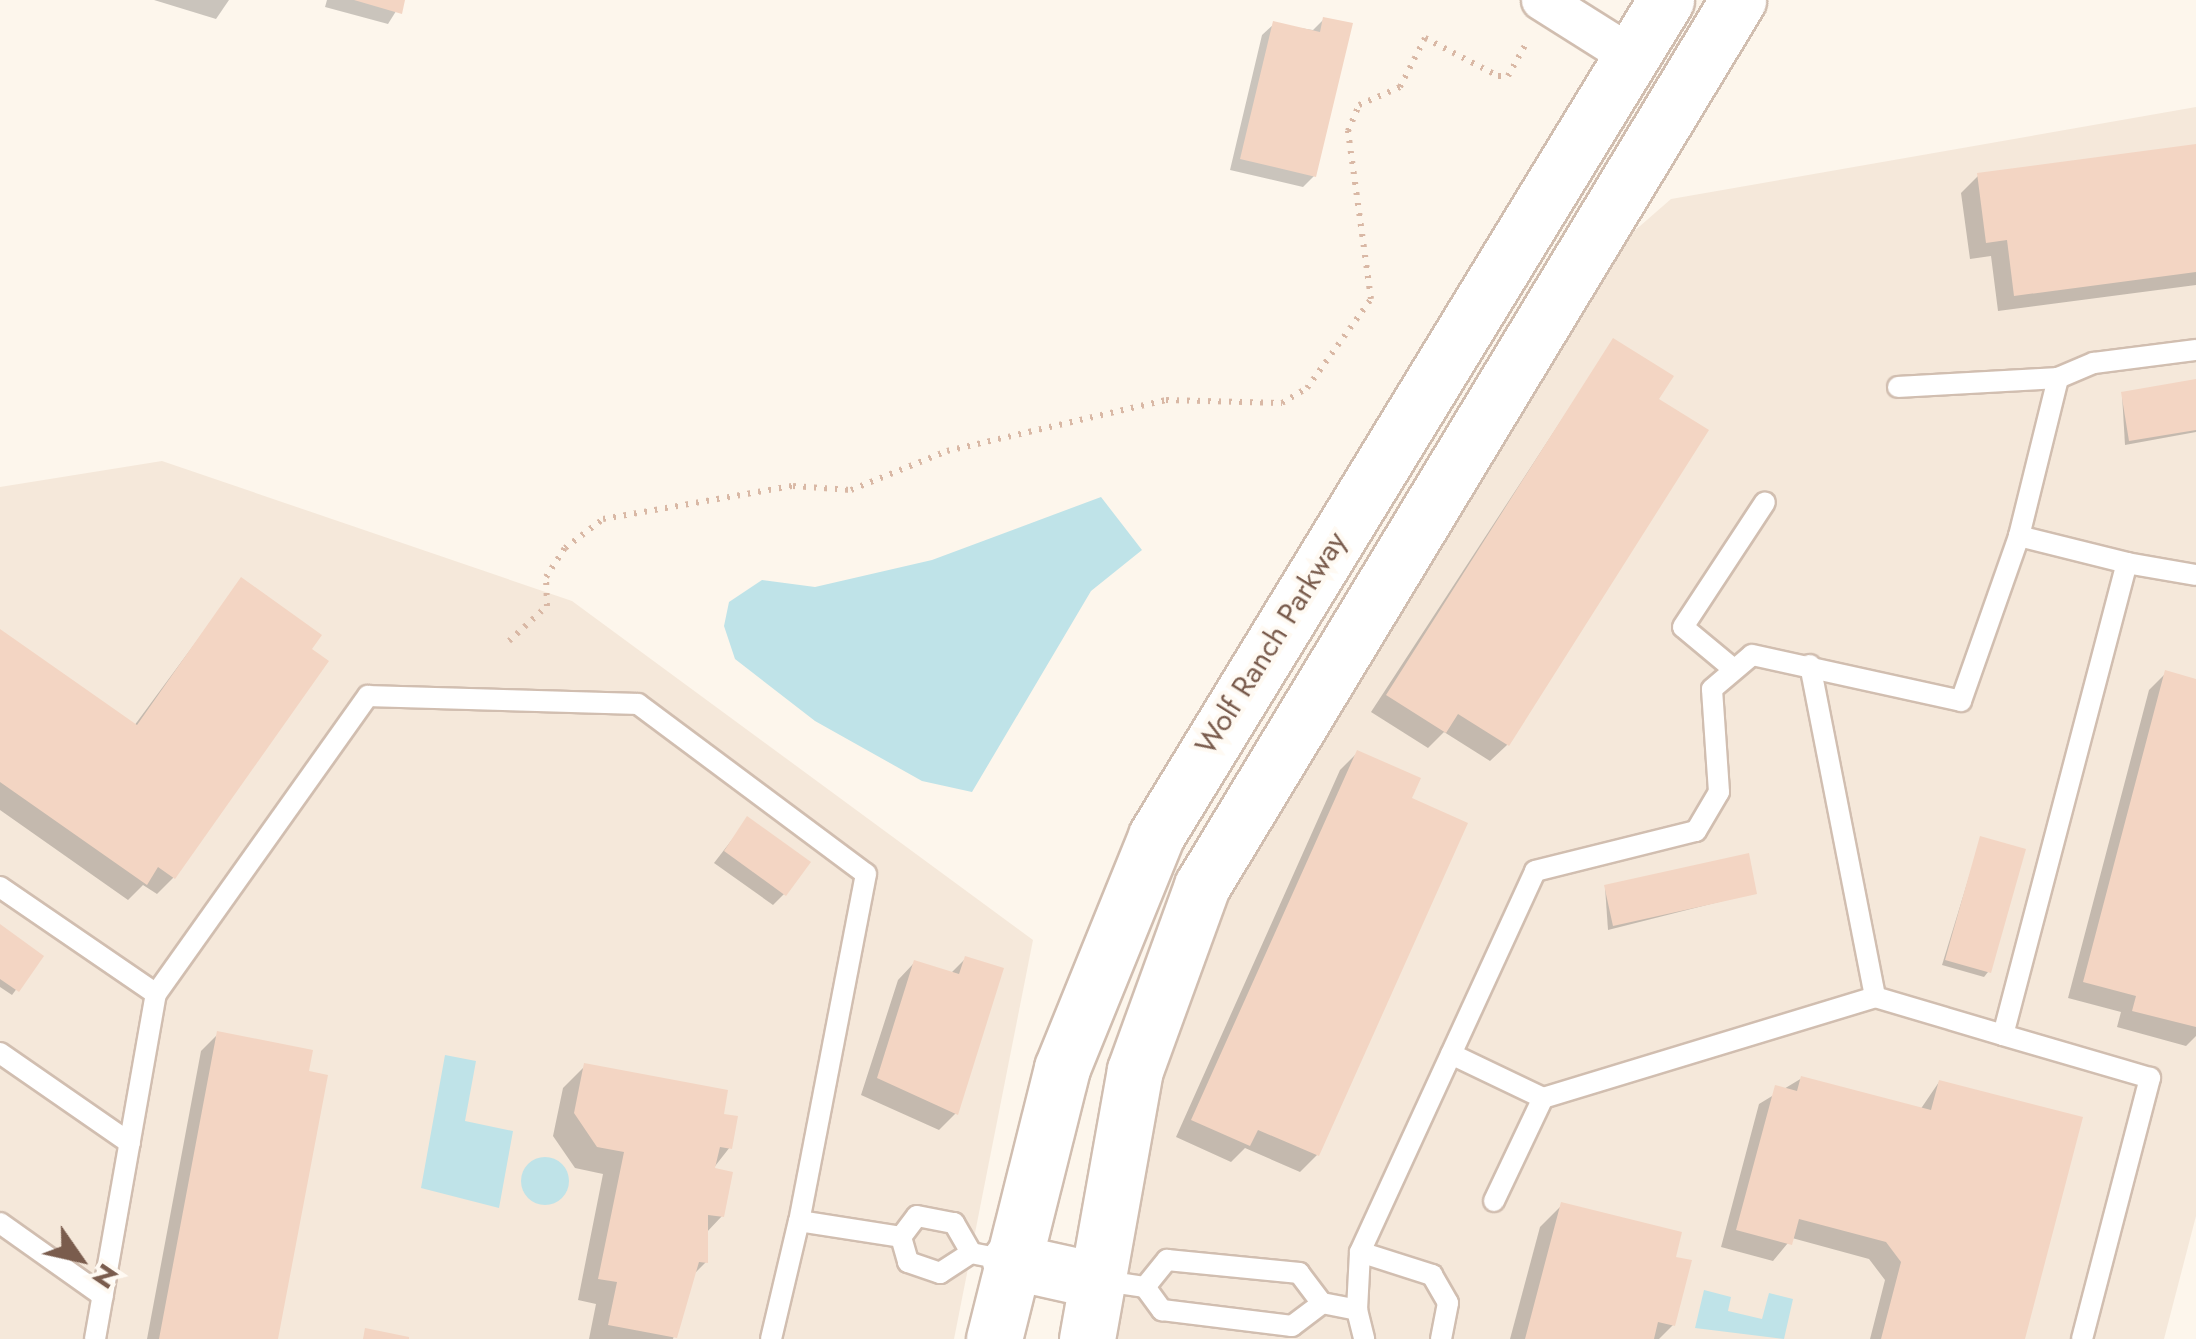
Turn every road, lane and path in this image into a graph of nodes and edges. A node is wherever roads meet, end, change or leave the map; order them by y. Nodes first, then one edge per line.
1 (1542, 0) edge
2 (1666, 0) edge
3 (1738, 0) edge
4 (1526, 43) dead end
5 (1634, 58) junction
6 (1687, 87) junction
7 (2196, 350) edge
8 (2058, 378) junction
9 (1898, 387) dead end
10 (1766, 502) dead end
11 (2019, 536) junction
12 (2126, 563) junction
13 (2196, 575) edge
14 (510, 640) dead end
15 (1810, 665) junction
16 (1731, 667) junction
17 (0, 887) edge
18 (156, 994) junction
19 (1876, 997) junction
20 (2003, 1035) junction
21 (0, 1053) edge
22 (1451, 1054) junction
23 (1543, 1098) junction
24 (130, 1142) junction
25 (1494, 1201) dead end
26 (799, 1220) junction
27 (0, 1223) edge
28 (902, 1237) junction
29 (1360, 1252) junction
30 (990, 1257) junction
31 (1121, 1284) junction
32 (103, 1296) junction
33 (1322, 1303) junction
34 (1357, 1310) junction
35 (95, 1339) edge
36 (771, 1339) edge
37 (994, 1339) edge
38 (1087, 1339) edge
39 (1364, 1339) edge
40 (1441, 1339) edge
41 (2082, 1339) edge

1 - 5 street
2 - 5 street, Wolf Ranch Parkway
3 - 6 street
4 - 14 path
5 - 6 street
5 - 30 street, Wolf Ranch Parkway
6 - 31 street
7 - 8 lane
8 - 9 lane
8 - 11 lane
10 - 16 lane
11 - 12 lane
11 - 15 lane
12 - 13 lane
12 - 20 lane
15 - 16 lane
15 - 19 lane
16 - 22 lane
17 - 18 lane
18 - 24 lane
18 - 26 lane
19 - 20 lane
19 - 23 lane
20 - 41 lane
21 - 24 lane
22 - 23 lane
22 - 29 lane
23 - 25 lane
24 - 32 lane
26 - 28 lane
26 - 36 lane
27 - 32 lane
28 - 30 lane
28 - 30 lane
29 - 34 lane
29 - 40 lane
30 - 31 street
30 - 37 street, Wolf Ranch Parkway
31 - 33 lane
31 - 33 lane
31 - 38 street
32 - 35 lane
33 - 34 lane
34 - 39 lane

